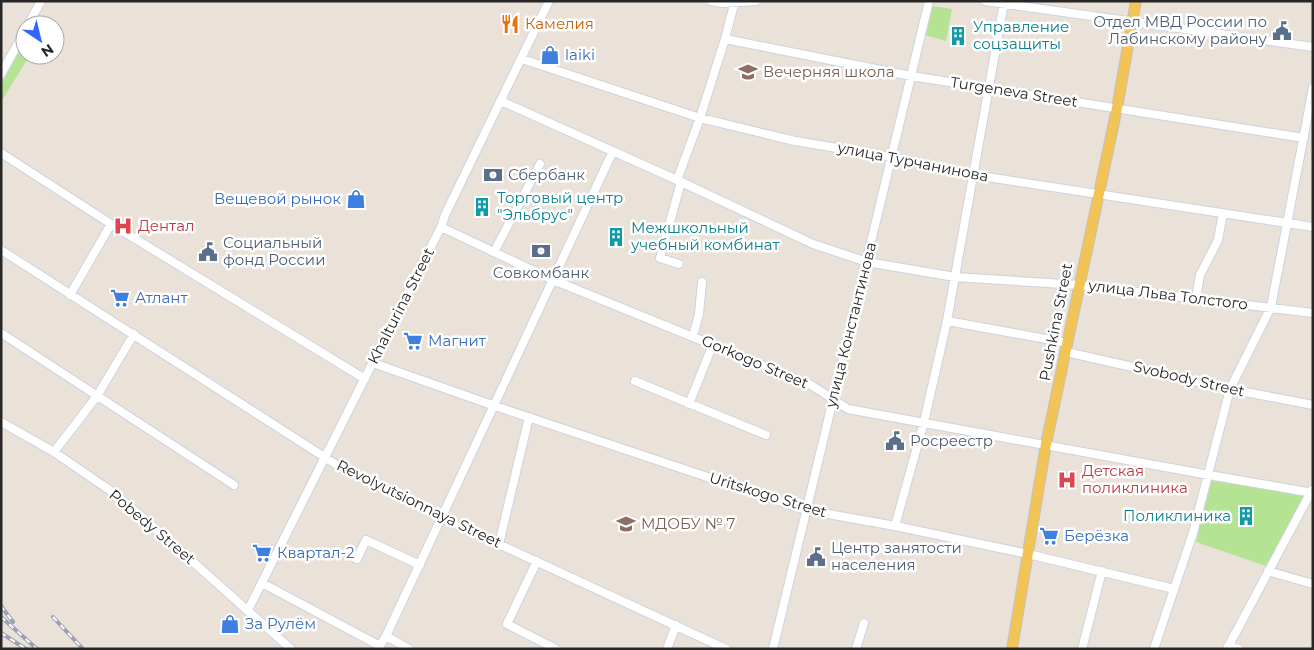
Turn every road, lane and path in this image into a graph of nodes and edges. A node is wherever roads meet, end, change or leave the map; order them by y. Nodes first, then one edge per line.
1 (41, 1) edge
2 (549, 1) edge
3 (711, 1) edge
4 (756, 1) edge
5 (929, 1) edge
6 (984, 1) edge
7 (1136, 1) edge
8 (735, 2) edge
9 (1004, 3) junction
10 (33, 15) edge
11 (1132, 22) junction
12 (725, 39) junction
13 (1313, 47) edge
14 (15, 49) edge
15 (522, 59) junction
16 (1, 74) edge
17 (911, 76) junction
18 (1313, 88) edge
19 (988, 89) junction
20 (501, 101) junction
21 (1117, 108) junction
22 (700, 118) junction
23 (1304, 138) junction
24 (612, 151) junction
25 (1, 153) edge
26 (891, 157) junction
27 (540, 164) dead end
28 (974, 174) junction
29 (679, 181) junction
30 (1099, 193) junction
31 (1223, 213) junction
32 (111, 224) junction
33 (1288, 224) junction
34 (441, 227) junction
35 (1313, 227) edge
36 (1, 250) edge
37 (494, 252) junction
38 (867, 262) junction
39 (679, 264) dead end
40 (955, 277) junction
41 (553, 280) junction
42 (702, 282) dead end
43 (1078, 284) junction
44 (70, 295) junction
45 (1196, 298) junction
46 (1271, 307) junction
47 (1313, 313) edge
48 (947, 321) junction
49 (1, 333) edge
50 (134, 334) junction
51 (692, 336) junction
52 (713, 344) junction
53 (1067, 348) junction
54 (373, 363) junction
55 (365, 379) junction
56 (635, 380) dead end
57 (1230, 389) junction
58 (96, 396) junction
59 (833, 398) junction
60 (689, 404) junction
61 (1313, 405) edge
62 (494, 406) junction
63 (529, 417) junction
64 (1, 422) edge
65 (924, 422) junction
66 (766, 435) dead end
67 (1046, 444) junction
68 (54, 452) junction
69 (326, 457) junction
70 (1209, 476) junction
71 (234, 485) dead end
72 (1312, 491) edge
73 (806, 510) junction
74 (442, 518) junction
75 (895, 526) junction
76 (499, 544) junction
77 (1028, 554) junction
78 (350, 555) dead end
79 (537, 561) junction
80 (420, 565) junction
81 (1102, 571) junction
82 (1268, 571) junction
83 (262, 583) junction
84 (1313, 584) edge
85 (1174, 589) junction
86 (248, 610) junction
87 (864, 624) dead end
88 (676, 626) junction
89 (386, 636) junction
90 (379, 647) edge
91 (1228, 647) edge
92 (290, 649) edge
93 (408, 649) edge
94 (556, 649) edge
95 (667, 649) edge
96 (726, 649) edge
97 (773, 649) edge
98 (856, 649) edge
99 (1012, 649) edge
100 (1082, 649) edge
101 (1154, 649) edge
102 (1239, 649) edge

1 - 10 street
2 - 15 street, Khalturina Street
3 - 8 street
4 - 8 street
5 - 17 street, улица Константинова
6 - 9 street
7 - 11 main road, Pushkina Street
8 - 12 street
9 - 11 street
9 - 19 street
11 - 13 street
11 - 21 main road, Pushkina Street
12 - 17 street, Turgeneva Street
12 - 22 street
14 - 16 street
15 - 20 street, Khalturina Street
15 - 22 street, улица Турчанинова
17 - 19 street, Turgeneva Street
17 - 26 street, улица Константинова
18 - 23 street
19 - 21 street, Turgeneva Street
19 - 28 street
20 - 24 street, улица Льва Толстого
20 - 34 street, Khalturina Street
21 - 23 street, Turgeneva Street
21 - 30 main road, Pushkina Street
22 - 26 street, улица Турчанинова
22 - 29 street
23 - 33 street
24 - 29 street, улица Льва Толстого
24 - 41 street
25 - 32 street
26 - 28 street, улица Турчанинова
26 - 38 street, улица Константинова
27 - 37 street
28 - 30 street, улица Турчанинова
28 - 40 street
29 - 38 street, улица Льва Толстого
29 - 39 street
30 - 31 street, улица Турчанинова
30 - 43 main road, Pushkina Street
31 - 33 street, улица Турчанинова
31 - 45 street
32 - 44 street
32 - 55 street
33 - 35 street, улица Турчанинова
33 - 46 street
34 - 37 street, Gorkogo Street
34 - 54 street, Khalturina Street
36 - 44 street, Revolyutsionnaya Street
37 - 41 street, Gorkogo Street
38 - 40 street, улица Льва Толстого
38 - 59 street, улица Константинова
40 - 43 street, улица Льва Толстого
40 - 48 street
41 - 51 street, Gorkogo Street
41 - 62 street
42 - 51 street, Gorkogo Street
43 - 45 street, улица Льва Толстого
43 - 53 main road, Pushkina Street
44 - 50 street, Revolyutsionnaya Street
45 - 46 street, улица Льва Толстого
46 - 47 street, улица Льва Толстого
46 - 57 street
48 - 53 street, Svobody Street
48 - 65 street
49 - 58 street
50 - 58 street
50 - 69 street, Revolyutsionnaya Street
51 - 52 street, Gorkogo Street
52 - 59 street, Gorkogo Street
52 - 60 street
53 - 57 street, Svobody Street
53 - 67 main road, Pushkina Street
54 - 55 street, Khalturina Street
54 - 62 street, Uritskogo Street
55 - 69 street, Khalturina Street
56 - 60 street
57 - 61 street, Svobody Street
57 - 70 street
58 - 68 street
58 - 71 street
59 - 65 street, Gorkogo Street
59 - 73 street, улица Константинова
60 - 66 street
62 - 63 street, Uritskogo Street
62 - 74 street
63 - 73 street, Uritskogo Street
63 - 76 street
64 - 68 street, Pobedy Street
65 - 67 street, Gorkogo Street
65 - 75 street
67 - 70 street, Gorkogo Street
67 - 77 main road, Pushkina Street
68 - 86 street, Pobedy Street
69 - 74 street, Revolyutsionnaya Street
69 - 83 street, Khalturina Street
70 - 72 street, Gorkogo Street
70 - 85 street
72 - 82 street
73 - 75 street, Uritskogo Street
73 - 97 street, улица Константинова
74 - 76 street, Revolyutsionnaya Street
74 - 80 street
75 - 77 street, Uritskogo Street
76 - 79 street, Revolyutsionnaya Street
77 - 81 street, Uritskogo Street
77 - 99 main road, Pushkina Street
78 - 80 street
79 - 88 street, Revolyutsionnaya Street
79 - 94 street
80 - 89 street
81 - 85 street, Uritskogo Street
81 - 100 street
82 - 84 street
82 - 91 street
83 - 86 street, Khalturina Street
83 - 90 street
85 - 101 street
86 - 92 street, Pobedy Street
87 - 98 street
88 - 95 street
88 - 96 street, Revolyutsionnaya Street
89 - 90 street
89 - 93 street
91 - 102 street

